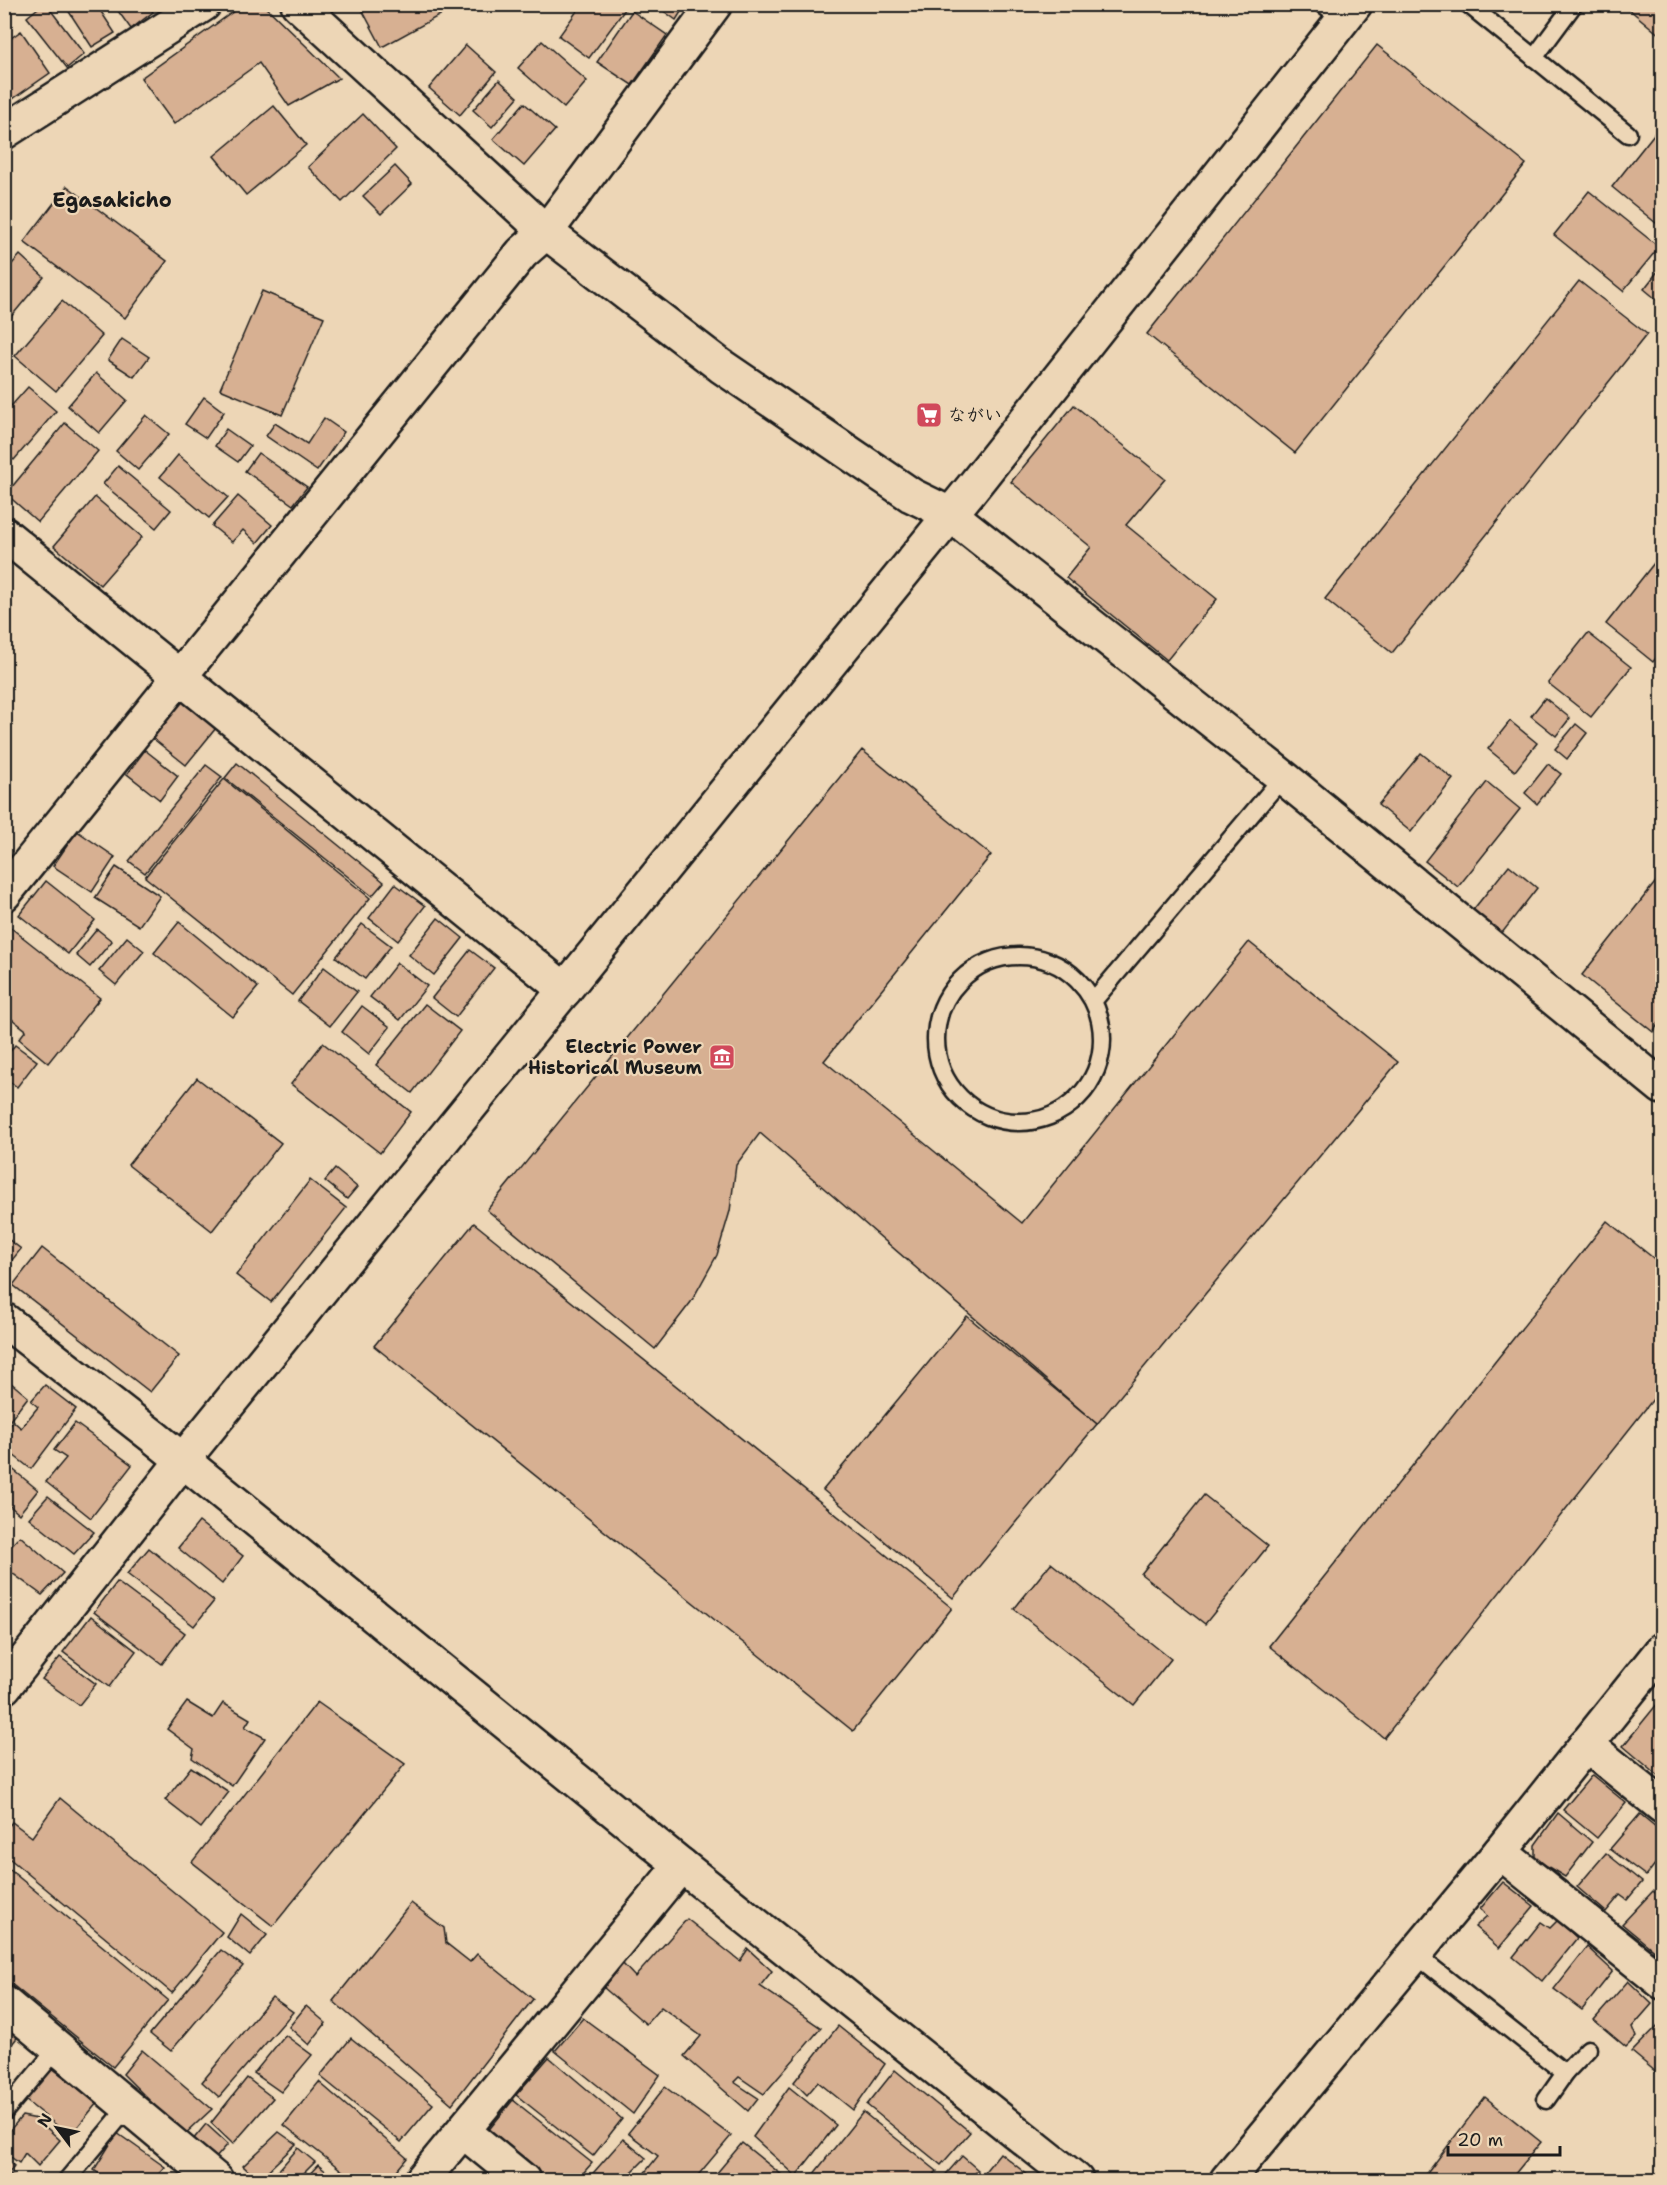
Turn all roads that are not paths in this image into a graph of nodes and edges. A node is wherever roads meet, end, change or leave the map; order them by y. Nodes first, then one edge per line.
1 (204, 4) edge
2 (298, 4) edge
3 (715, 4) edge
4 (1468, 4) edge
5 (1574, 4) edge
6 (1340, 9) edge
7 (1534, 58) junction
8 (4, 132) edge
9 (1628, 134) dead end
10 (546, 232) junction
11 (950, 514) junction
12 (4, 534) edge
13 (180, 677) junction
14 (1283, 777) junction
15 (4, 894) edge
16 (565, 990) junction
17 (1094, 1000) junction
18 (1662, 1087) edge
19 (4, 1320) edge
20 (183, 1460) junction
21 (1662, 1650) edge
22 (4, 1687) edge
23 (1586, 1744) junction
24 (1662, 1806) edge
25 (1500, 1852) junction
26 (681, 1865) junction
27 (1415, 1954) junction
28 (1662, 1982) edge
29 (4, 2003) edge
30 (58, 2048) junction
31 (1588, 2049) dead end
32 (1565, 2073) junction
33 (1546, 2100) dead end
34 (128, 2107) junction
35 (4, 2112) edge
36 (463, 2131) junction
37 (67, 2181) edge
38 (216, 2181) edge
39 (422, 2181) edge
40 (523, 2181) edge
41 (1076, 2181) edge
42 (1227, 2181) edge

1 - 8 street
2 - 10 street
3 - 10 street
4 - 7 lane
5 - 7 lane
6 - 11 street
7 - 9 lane
10 - 11 street
10 - 13 street
11 - 14 street
11 - 16 street
12 - 13 street
13 - 15 street
13 - 16 street
14 - 17 lane
14 - 18 street
16 - 20 street
17 - 17 lane
19 - 20 street
20 - 22 street
20 - 26 street
21 - 23 street
23 - 24 street
23 - 25 street
25 - 27 street
25 - 28 street
26 - 36 street
26 - 41 street
27 - 32 lane
27 - 42 street
29 - 30 street
30 - 34 street
30 - 35 lane
31 - 32 lane
32 - 33 lane
34 - 37 lane
34 - 38 street
36 - 39 street
36 - 40 street

